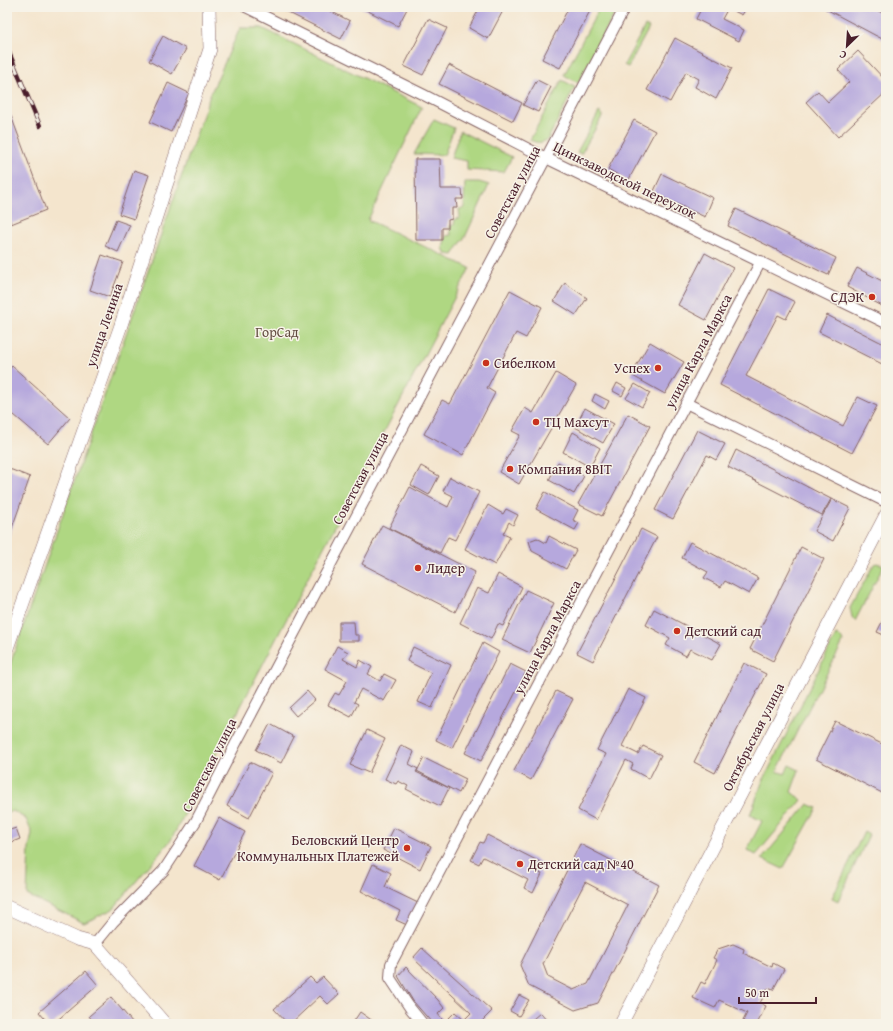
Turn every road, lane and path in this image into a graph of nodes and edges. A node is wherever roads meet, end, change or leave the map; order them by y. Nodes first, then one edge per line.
1 (208, 7) edge
2 (246, 7) edge
3 (625, 7) edge
4 (546, 158) junction
5 (761, 261) junction
6 (886, 323) edge
7 (686, 403) junction
8 (886, 502) edge
9 (886, 515) edge
10 (7, 648) edge
11 (7, 907) edge
12 (95, 944) junction
13 (165, 1024) edge
14 (423, 1024) edge
15 (621, 1024) edge

1 - 10 street, улица Ленина
2 - 4 street, Цинкзаводской переулок
3 - 4 street, Советская улица
4 - 5 street, Цинкзаводской переулок
4 - 12 street, Советская улица
5 - 6 street, Цинкзаводской переулок
5 - 7 street, улица Карла Маркса
7 - 8 street
7 - 14 street, улица Карла Маркса
9 - 15 street, Октябрьская улица
11 - 12 street
12 - 13 street

